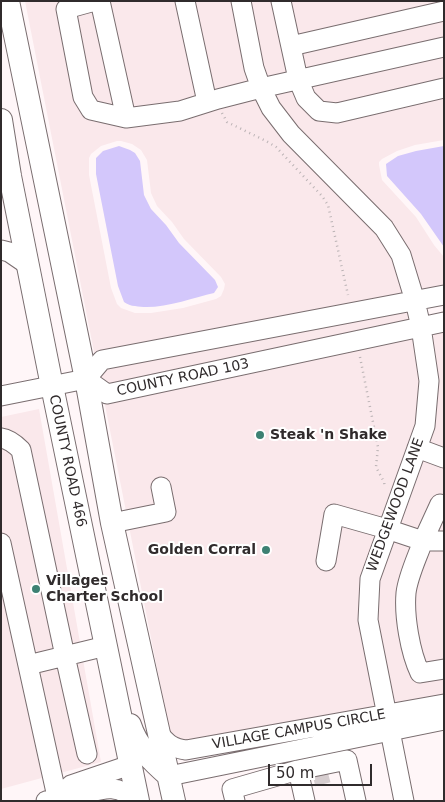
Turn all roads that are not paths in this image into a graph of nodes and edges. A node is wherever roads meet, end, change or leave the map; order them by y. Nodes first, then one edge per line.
1 (8, 1) edge
2 (95, 1) edge
3 (100, 1) edge
4 (185, 1) edge
5 (241, 1) edge
6 (287, 2) edge
7 (444, 11) edge
8 (291, 46) junction
9 (444, 47) edge
10 (298, 80) junction
11 (261, 88) junction
12 (444, 88) edge
13 (207, 102) junction
14 (126, 118) junction
15 (1, 120) edge
16 (19, 222) junction
17 (1, 244) edge
18 (1, 250) edge
19 (28, 265) junction
20 (444, 295) edge
21 (415, 301) junction
22 (444, 322) edge
23 (421, 327) junction
24 (86, 379) junction
25 (52, 386) junction
26 (1, 396) edge
27 (1, 438) edge
28 (417, 448) junction
29 (444, 458) edge
30 (161, 487) dead end
31 (440, 504) dead end
32 (112, 523) junction
33 (387, 529) junction
34 (423, 541) junction
35 (444, 541) edge
36 (1, 543) edge
37 (326, 562) dead end
38 (106, 646) junction
39 (65, 656) junction
40 (28, 665) junction
41 (444, 668) edge
42 (444, 704) edge
43 (444, 720) edge
44 (388, 723) junction
45 (159, 734) junction
46 (87, 754) dead end
47 (130, 765) junction
48 (320, 771) junction
49 (169, 776) junction
50 (51, 799) edge
51 (137, 801) edge
52 (164, 801) edge
53 (174, 801) edge
54 (235, 801) edge
55 (305, 801) edge
56 (356, 801) edge
57 (404, 801) edge

1 - 24 main road
2 - 14 street
3 - 14 street
4 - 13 street
5 - 11 street
6 - 8 street
7 - 8 street
8 - 10 street
9 - 10 street
10 - 11 street
10 - 12 street
11 - 13 street
11 - 21 street
13 - 14 street
15 - 16 main road, COUNTY ROAD 466
16 - 17 street
16 - 19 main road, COUNTY ROAD 466
18 - 19 street
19 - 25 main road, COUNTY ROAD 466
20 - 21 street
21 - 23 street, WEDGEWOOD LANE
21 - 24 street
22 - 23 street, COUNTY ROAD 103
23 - 24 street, COUNTY ROAD 103
23 - 28 street, WEDGEWOOD LANE
24 - 25 street
24 - 32 main road
25 - 26 street
25 - 38 main road, COUNTY ROAD 466
27 - 39 street
28 - 29 street
28 - 33 street, WEDGEWOOD LANE
30 - 32 street
31 - 34 street
32 - 45 main road
33 - 34 street
33 - 37 street
33 - 44 street, WEDGEWOOD LANE
34 - 35 street
34 - 41 street
36 - 40 street
38 - 39 street
38 - 47 main road, COUNTY ROAD 466
38 - 49 main road
39 - 40 street
39 - 46 street
40 - 50 street
42 - 44 street, VILLAGE CAMPUS CIRCLE
43 - 44 street, VILLAGE CAMPUS CIRCLE
44 - 45 street, VILLAGE CAMPUS CIRCLE
44 - 49 street, VILLAGE CAMPUS CIRCLE
44 - 57 street, WEDGEWOOD LANE
45 - 49 main road
47 - 50 street
47 - 51 main road, COUNTY ROAD 466
47 - 52 main road
48 - 54 street
48 - 55 street
48 - 56 street
49 - 53 main road
50 - 51 street

